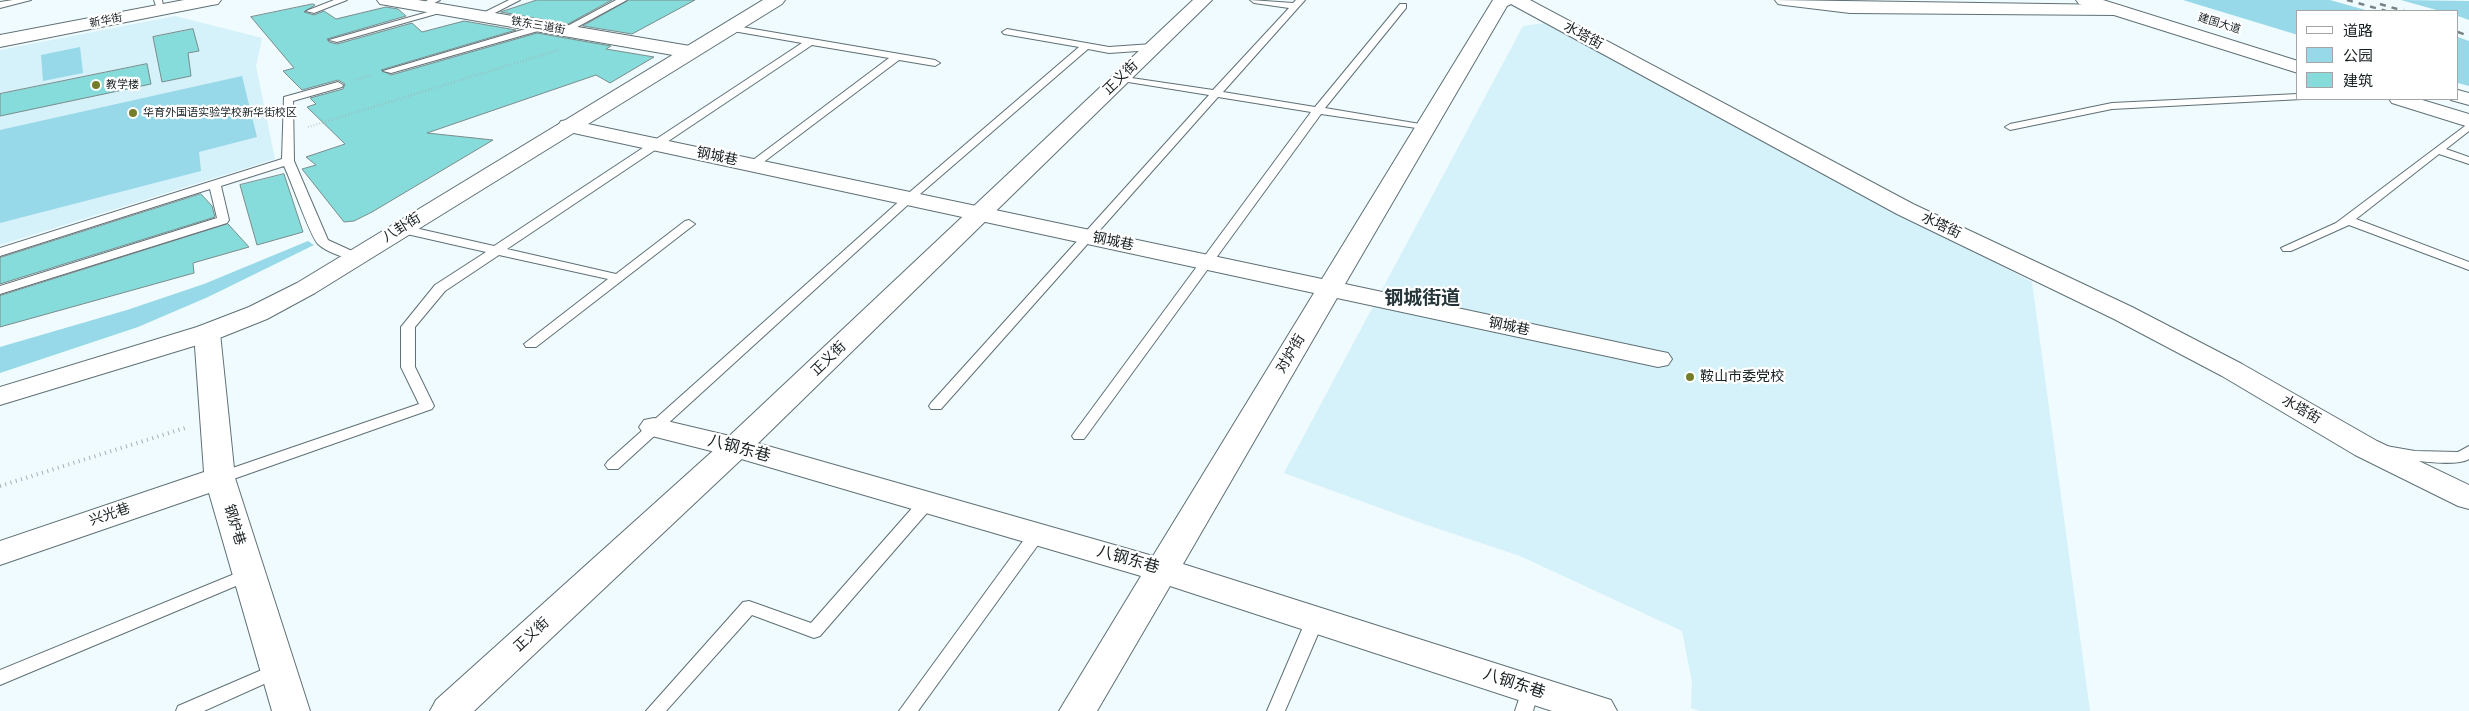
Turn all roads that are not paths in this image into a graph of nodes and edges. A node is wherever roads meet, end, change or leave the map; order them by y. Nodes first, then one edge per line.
1 (27, 0) edge
2 (212, 0) edge
3 (343, 0) edge
4 (386, 0) edge
5 (516, 0) edge
6 (623, 0) edge
7 (776, 0) edge
8 (1203, 0) edge
9 (1254, 0) edge
10 (1506, 0) edge
11 (1517, 0) edge
12 (1784, 0) edge
13 (2085, 0) edge
14 (2139, 0) edge
15 (1298, 3) edge
16 (0, 5) edge
17 (160, 5) edge
18 (434, 5) edge
19 (1403, 6) dead end
20 (2116, 10) junction
21 (311, 11) dead end
22 (482, 16) junction
23 (542, 27) junction
24 (730, 28) junction
25 (565, 30) junction
26 (1007, 32) dead end
27 (2251, 34) dead end
28 (334, 40) dead end
29 (0, 41) edge
30 (810, 42) junction
31 (1086, 46) junction
32 (1152, 47) junction
33 (690, 52) junction
34 (896, 56) junction
35 (935, 63) dead end
36 (2296, 66) edge
37 (388, 71) road end
38 (1122, 78) junction
39 (338, 85) road end
40 (1217, 94) junction
41 (2296, 97) edge
42 (2403, 100) edge
43 (1318, 110) junction
44 (2469, 121) edge
45 (568, 126) junction
46 (2469, 126) edge
47 (2010, 127) dead end
48 (1426, 128) junction
49 (656, 144) junction
50 (2438, 150) junction
51 (288, 161) junction
52 (2469, 161) edge
53 (753, 164) junction
54 (215, 185) junction
55 (908, 199) junction
56 (980, 214) junction
57 (2348, 220) junction
58 (689, 224) dead end
59 (402, 228) junction
60 (1086, 236) junction
61 (2287, 248) dead end
62 (497, 250) junction
63 (0, 252) edge
64 (358, 256) junction
65 (1207, 262) junction
66 (2469, 266) edge
67 (618, 278) junction
68 (1330, 288) junction
69 (0, 290) edge
70 (207, 333) junction
71 (531, 344) dead end
72 (1658, 359) dead end
73 (0, 396) edge
74 (936, 406) dead end
75 (654, 427) junction
76 (1079, 436) dead end
77 (736, 447) junction
78 (2366, 448) junction
79 (2469, 451) edge
80 (613, 465) dead end
81 (220, 478) junction
82 (2469, 498) edge
83 (927, 502) junction
84 (1037, 534) junction
85 (0, 553) edge
86 (1161, 570) junction
87 (249, 574) junction
88 (1315, 620) junction
89 (278, 670) junction
90 (0, 678) edge
91 (1527, 700) edge
92 (185, 711) edge
93 (291, 711) edge
94 (449, 711) edge
95 (655, 711) edge
96 (908, 711) edge
97 (1078, 711) edge
98 (1276, 711) edge
99 (1598, 711) edge

1 - 16 lane
2 - 17 main road, 新华街
3 - 21 lane
4 - 18 main road, 铁东三道街
5 - 22 lane
6 - 25 lane
7 - 24 main road, 八卦街
8 - 32 main road, 正义街
9 - 15 lane
10 - 48 main road, 对炉街
11 - 78 main road, 水塔街
12 - 20 main road
13 - 20 main road
14 - 27 main road, 建国大道
15 - 40 lane
17 - 29 main road, 新华街
18 - 22 main road, 铁东三道街
18 - 28 lane
19 - 43 lane
20 - 36 main road
22 - 23 main road, 铁东三道街
23 - 25 main road, 铁东三道街
23 - 37 lane
24 - 30 lane
24 - 33 main road, 八卦街
25 - 33 main road, 铁东三道街
26 - 31 lane
30 - 34 lane
30 - 49 lane
31 - 32 lane
31 - 55 lane
32 - 38 main road, 正义街
33 - 45 main road, 八卦街
34 - 35 lane
34 - 53 lane
38 - 40 lane
38 - 56 main road, 正义街
39 - 51 lane
40 - 43 lane
40 - 60 lane
41 - 47 lane
42 - 44 main road
43 - 48 lane
43 - 65 lane
45 - 49 main road, 钢城巷
45 - 59 main road, 八卦街
46 - 50 lane
48 - 68 main road, 对炉街
49 - 53 main road, 钢城巷
49 - 62 lane
50 - 52 lane
50 - 57 lane
51 - 54 lane
51 - 64 lane
53 - 55 main road, 钢城巷
54 - 63 lane
54 - 69 lane
55 - 56 main road, 钢城巷
55 - 75 lane
56 - 60 main road, 钢城巷
56 - 77 main road, 正义街
57 - 61 lane
57 - 66 lane
58 - 67 lane
59 - 62 lane
59 - 64 main road, 八卦街
60 - 65 main road, 钢城巷
60 - 74 lane
62 - 67 lane
62 - 81 lane
64 - 70 main road, 八卦街
65 - 68 main road, 钢城巷
65 - 76 lane
67 - 71 lane
68 - 72 main road, 钢城巷
68 - 86 main road, 对炉街
70 - 73 main road, 八卦街
70 - 81 main road, 钢炉巷
75 - 77 main road, 八钢东巷
75 - 80 lane
77 - 83 main road, 八钢东巷
77 - 94 main road, 正义街
78 - 79 lane
78 - 82 main road, 水塔街
81 - 85 main road, 兴光巷
81 - 87 main road, 钢炉巷
83 - 84 main road, 八钢东巷
83 - 95 lane
84 - 86 main road, 八钢东巷
84 - 96 lane
86 - 88 main road, 八钢东巷
86 - 97 main road, 对炉街
87 - 89 main road, 钢炉巷
87 - 90 lane
88 - 91 main road, 八钢东巷
88 - 98 lane
89 - 92 lane
89 - 93 main road, 钢炉巷
91 - 99 main road, 八钢东巷

